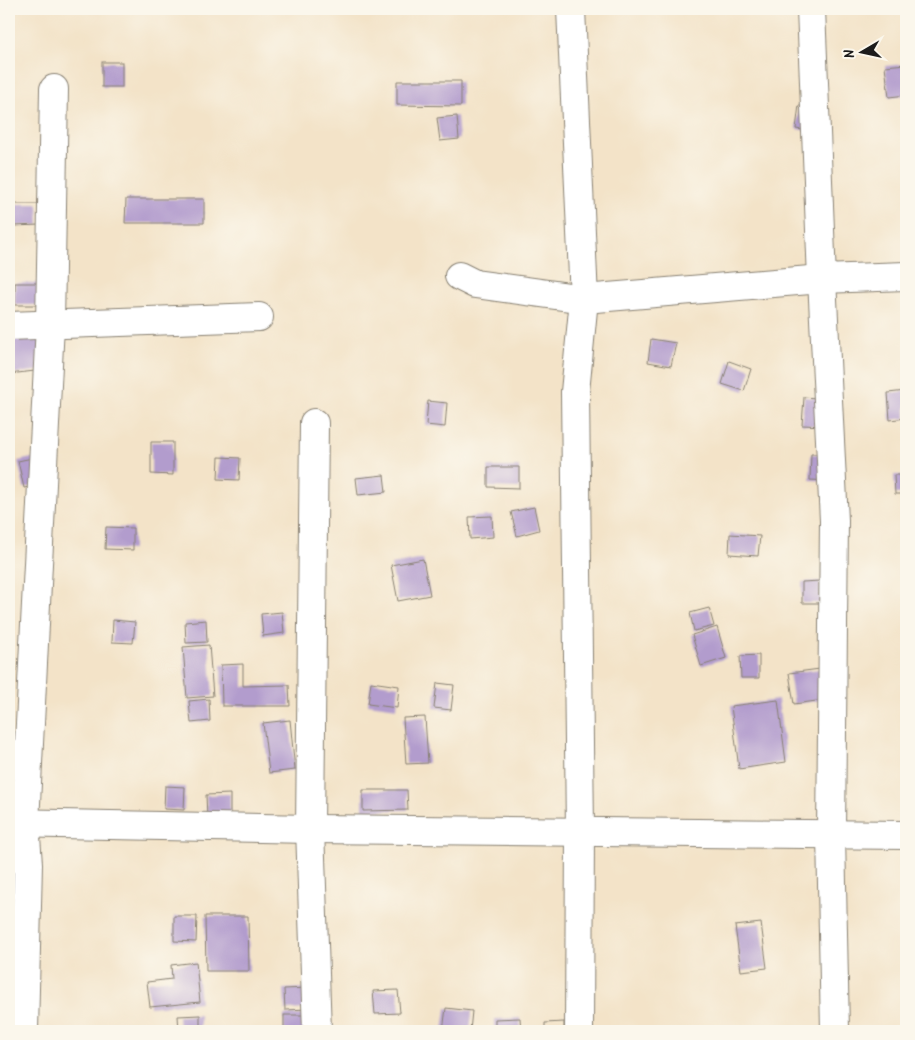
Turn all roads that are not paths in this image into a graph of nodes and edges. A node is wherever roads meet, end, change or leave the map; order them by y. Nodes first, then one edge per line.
1 (571, 9) edge
2 (811, 9) edge
3 (54, 90) dead end
4 (459, 276) dead end
5 (906, 276) edge
6 (822, 279) junction
7 (584, 299) junction
8 (259, 317) dead end
9 (50, 325) junction
10 (9, 326) edge
11 (314, 422) dead end
12 (17, 823) edge
13 (310, 829) junction
14 (580, 831) junction
15 (831, 835) junction
16 (906, 835) edge
17 (24, 1031) edge
18 (317, 1031) edge
19 (579, 1031) edge
20 (835, 1031) edge

1 - 7 street
2 - 6 street
3 - 9 street
4 - 7 street
5 - 6 street
6 - 7 street
6 - 15 street
7 - 14 street
8 - 9 street
9 - 10 street
9 - 12 street
11 - 13 street
12 - 13 street
12 - 17 street
13 - 14 street
13 - 18 street
14 - 15 street
14 - 19 street
15 - 16 street
15 - 20 street

